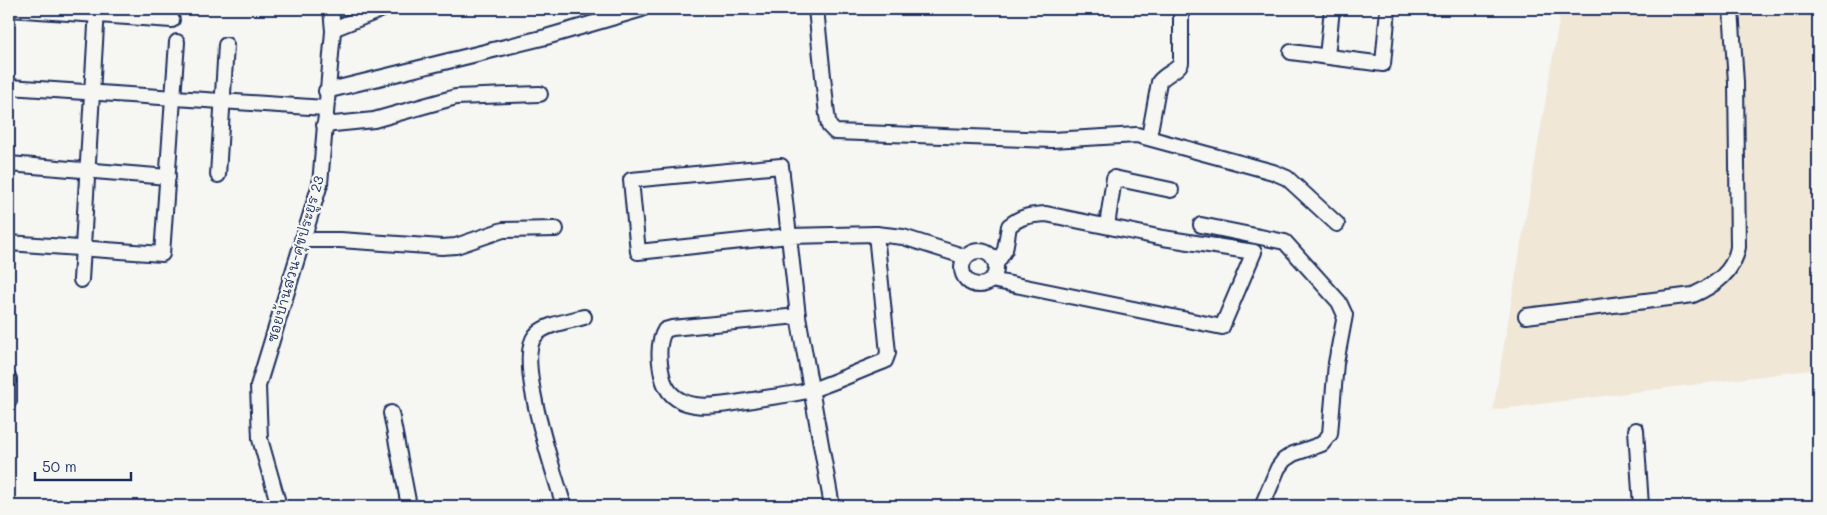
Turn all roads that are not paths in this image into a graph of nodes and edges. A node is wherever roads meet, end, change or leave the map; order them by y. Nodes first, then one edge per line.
1 (9, 9) edge
2 (331, 9) edge
3 (383, 9) edge
4 (642, 9) edge
5 (816, 9) edge
6 (1181, 9) edge
7 (1332, 9) edge
8 (1388, 9) edge
9 (1731, 9) edge
10 (97, 12) edge
11 (172, 20) dead end
12 (333, 29) junction
13 (177, 42) dead end
14 (226, 45) dead end
15 (1291, 52) dead end
16 (1327, 56) junction
17 (9, 87) edge
18 (326, 91) junction
19 (92, 93) junction
20 (540, 94) dead end
21 (173, 99) junction
22 (222, 102) junction
23 (325, 108) junction
24 (324, 125) junction
25 (1149, 137) junction
26 (9, 164) edge
27 (87, 171) junction
28 (218, 175) dead end
29 (168, 177) junction
30 (1171, 190) dead end
31 (1337, 224) dead end
32 (1201, 225) dead end
33 (1107, 226) junction
34 (556, 229) dead end
35 (876, 234) junction
36 (789, 236) junction
37 (302, 240) junction
38 (9, 242) edge
39 (82, 249) junction
40 (966, 257) junction
41 (996, 264) junction
42 (81, 280) dead end
43 (991, 280) junction
44 (798, 316) junction
45 (1526, 316) dead end
46 (584, 317) dead end
47 (9, 379) edge
48 (812, 389) junction
49 (9, 401) edge
50 (391, 414) dead end
51 (1636, 430) dead end
52 (279, 506) edge
53 (409, 506) edge
54 (564, 506) edge
55 (832, 506) edge
56 (1262, 506) edge
57 (1641, 506) edge

1 - 10 street
2 - 12 street, ซอยบ้านสวน-ศุขประยูร 23
3 - 12 street
4 - 18 street
5 - 25 street
6 - 25 street
7 - 16 street
8 - 16 street
9 - 45 street
10 - 11 street
10 - 19 street
12 - 18 street, ซอยบ้านสวน-ศุขประยูร 23
13 - 21 street
14 - 22 street
15 - 16 street
17 - 19 street
18 - 23 street, ซอยบ้านสวน-ศุขประยูร 23
19 - 21 street
19 - 27 street
20 - 24 street
21 - 22 street
21 - 29 street
22 - 23 street
22 - 28 street
23 - 24 street, ซอยบ้านสวน-ศุขประยูร 23
24 - 37 street, ซอยบ้านสวน-ศุขประยูร 23
25 - 31 street
26 - 27 street
27 - 29 street
27 - 39 street
29 - 39 street
30 - 33 street
32 - 56 street
33 - 41 street
33 - 43 street
34 - 37 street
35 - 36 street
35 - 40 street
35 - 48 street
36 - 36 street
36 - 44 street
37 - 52 street, ซอยบ้านสวน-ศุขประยูร 23
38 - 39 street
39 - 42 street
40 - 41 street
40 - 43 street
41 - 43 street
44 - 48 street
44 - 48 street
46 - 54 street
47 - 49 street
48 - 55 street
50 - 53 street
51 - 57 street

